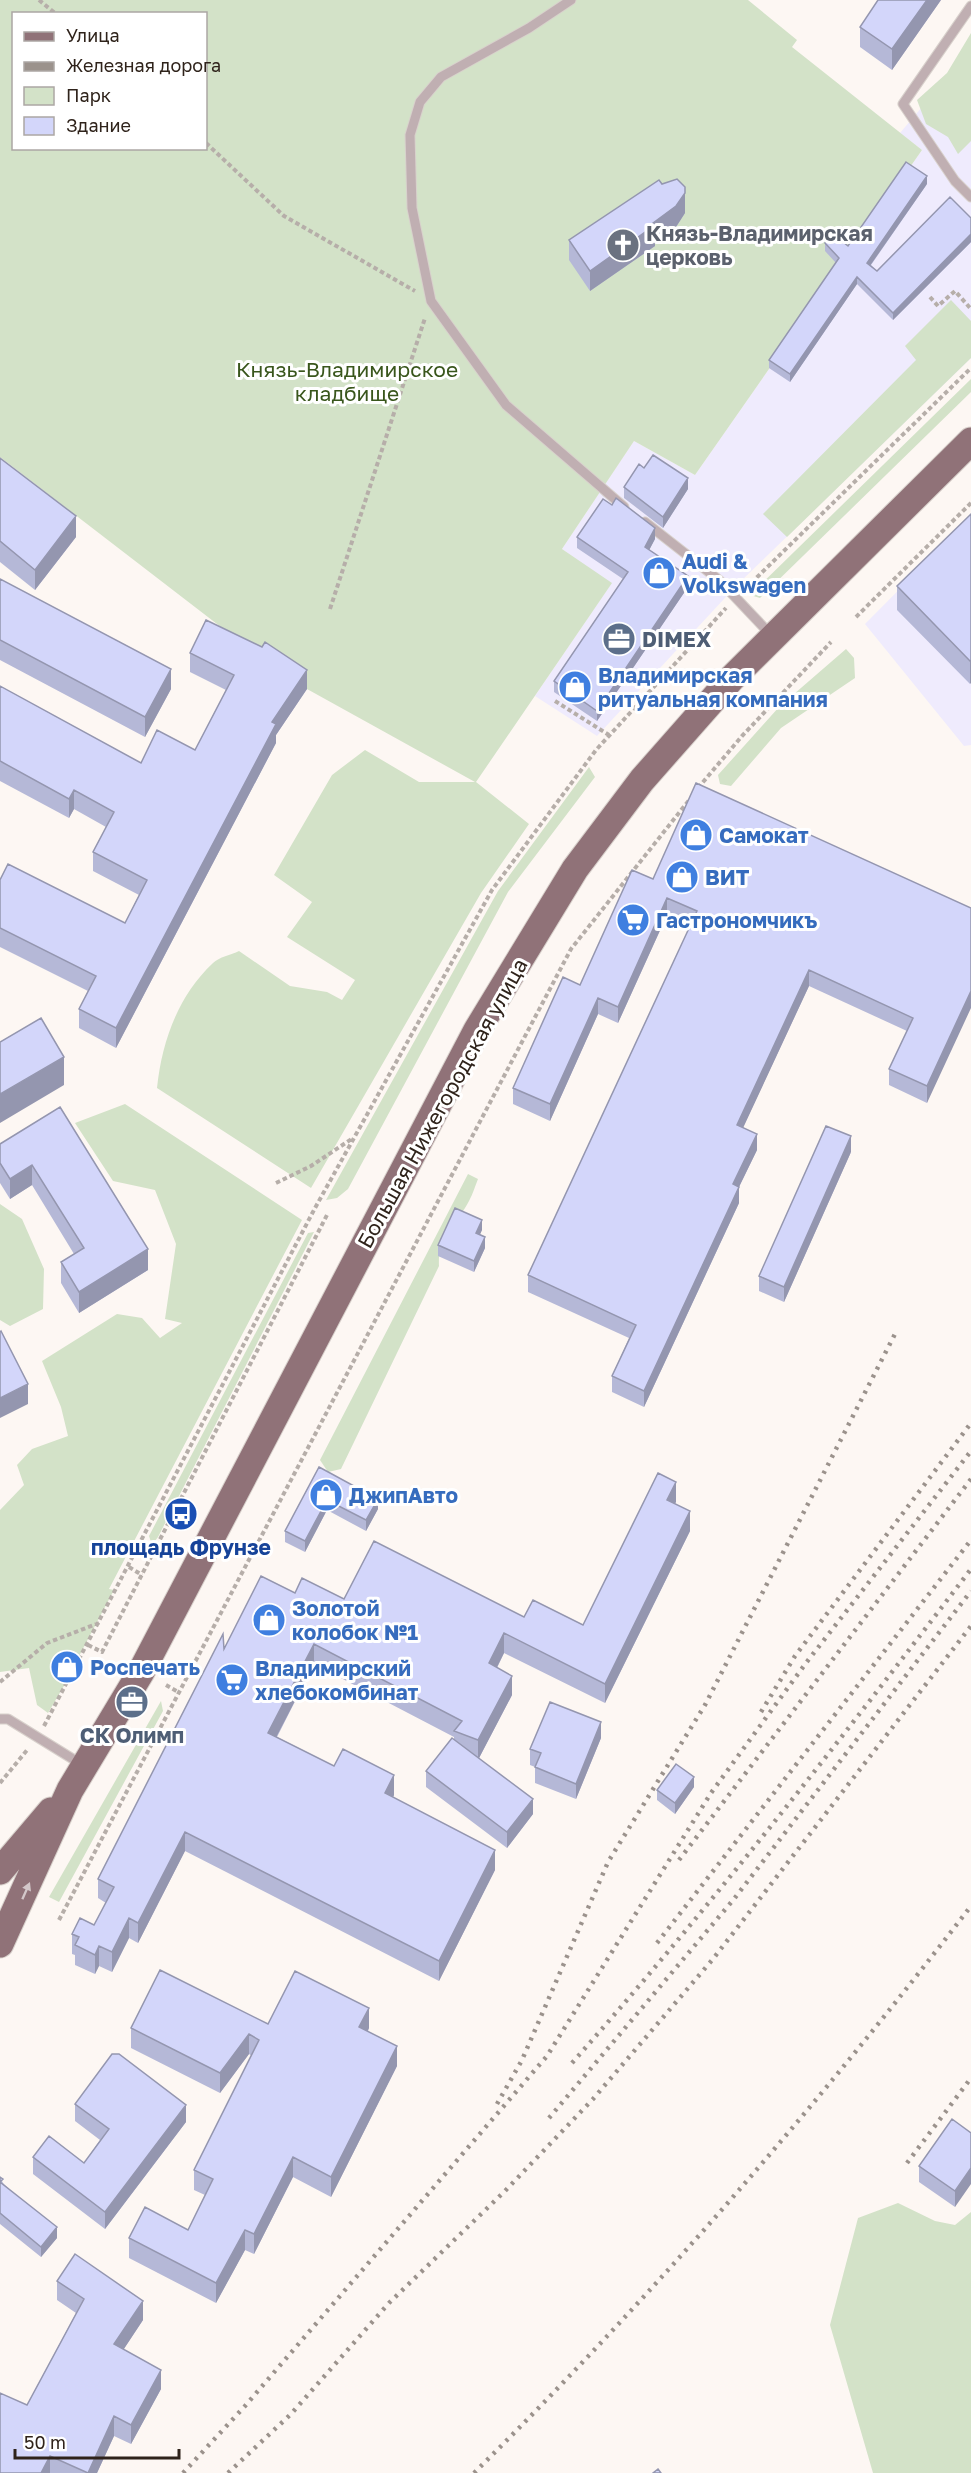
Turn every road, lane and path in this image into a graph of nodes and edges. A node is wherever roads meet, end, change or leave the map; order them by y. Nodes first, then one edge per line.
1 (39, 0) edge
2 (571, 0) edge
3 (971, 6) edge
4 (54, 12) edge
5 (207, 144) edge
6 (971, 197) edge
7 (930, 297) dead end
8 (431, 301) junction
9 (971, 309) edge
10 (971, 441) edge
11 (971, 503) edge
12 (330, 609) dead end
13 (856, 617) dead end
14 (772, 637) junction
15 (831, 642) dead end
16 (555, 701) dead end
17 (609, 735) dead end
18 (353, 1137) dead end
19 (276, 1183) dead end
20 (327, 1215) dead end
21 (129, 1567) dead end
22 (142, 1575) junction
23 (99, 1623) dead end
24 (88, 1645) dead end
25 (0, 1682) edge
26 (166, 1685) dead end
27 (180, 1693) junction
28 (0, 1719) edge
29 (39, 1736) junction
30 (83, 1766) junction
31 (0, 1783) edge
32 (70, 1790) junction
33 (0, 1871) edge
34 (59, 1920) dead end
35 (0, 1944) edge

1 - 4 path
2 - 8 lane
3 - 6 lane
5 - 8 path
7 - 9 path
8 - 12 path
8 - 14 lane
10 - 14 main road, Большая Нижегородская улица
11 - 13 path
14 - 30 main road, Большая Нижегородская улица
15 - 27 path
16 - 17 path
18 - 19 path
20 - 22 path
21 - 22 path
22 - 24 path
23 - 25 path
26 - 27 path
27 - 34 path
28 - 29 lane
29 - 30 lane
29 - 31 path
30 - 32 main road, Большая Нижегородская улица
32 - 33 main road, Большая Нижегородская улица
35 -> 32 main road, Большая Нижегородская улица

